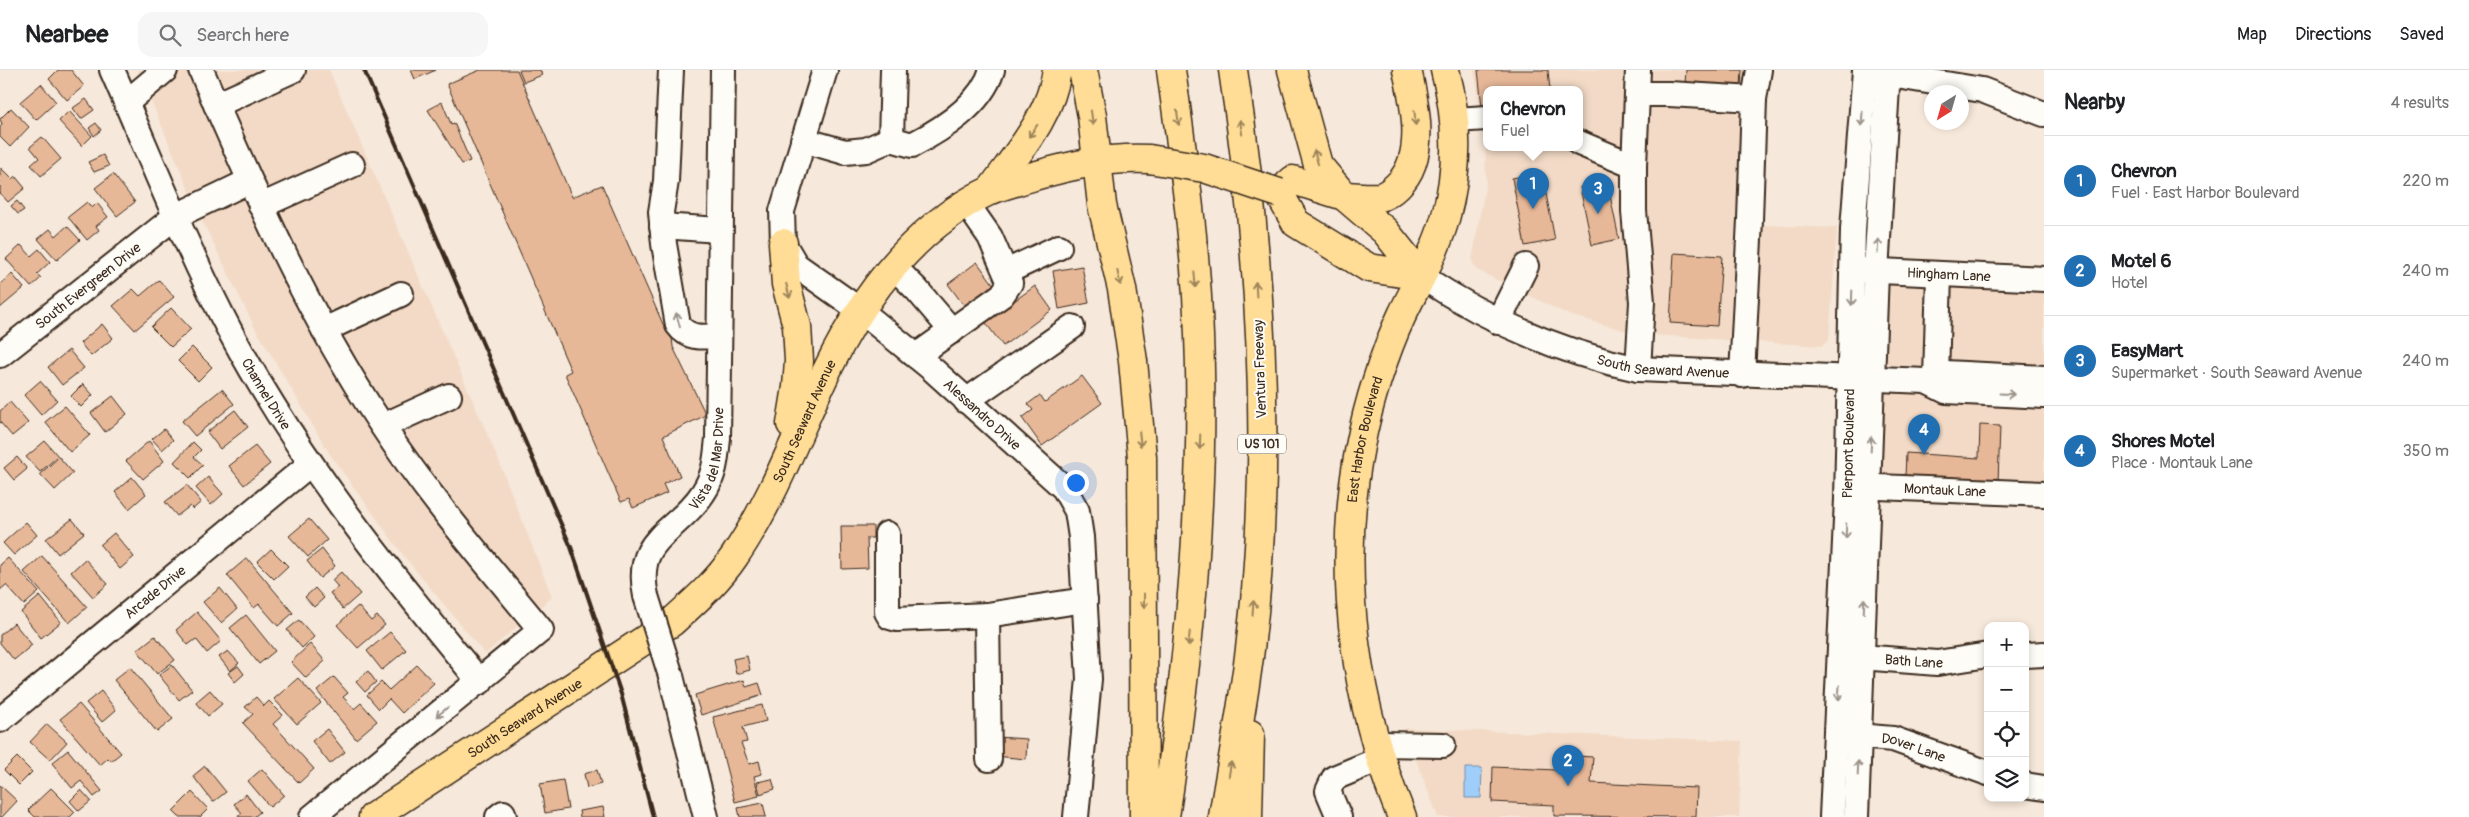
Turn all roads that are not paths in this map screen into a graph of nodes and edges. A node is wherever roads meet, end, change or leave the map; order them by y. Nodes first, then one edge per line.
1 (112, 70) edge
2 (165, 70) edge
3 (201, 70) edge
4 (293, 70) edge
5 (671, 70) edge
6 (723, 70) edge
7 (825, 70) edge
8 (893, 70) edge
9 (992, 70) edge
10 (1058, 70) edge
11 (1083, 70) edge
12 (1171, 70) edge
13 (1233, 70) edge
14 (1292, 70) edge
15 (1407, 70) edge
16 (1444, 70) edge
17 (1638, 70) edge
18 (1759, 70) edge
19 (1876, 71) edge
20 (1638, 94) junction
21 (1754, 99) junction
22 (126, 103) junction
23 (216, 105) junction
24 (2044, 114) edge
25 (1483, 118) edge
26 (1455, 120) junction
27 (891, 139) junction
28 (802, 140) junction
29 (1583, 144) edge
30 (1096, 160) junction
31 (352, 166) dead end
32 (1634, 166) junction
33 (249, 181) junction
34 (1286, 186) junction
35 (991, 190) junction
36 (1344, 196) junction
37 (967, 204) junction
38 (261, 206) junction
39 (176, 216) junction
40 (662, 226) junction
41 (719, 230) junction
42 (784, 243) junction
43 (1059, 247) dead end
44 (893, 266) junction
45 (1526, 266) dead end
46 (1865, 271) junction
47 (1006, 272) junction
48 (1939, 275) junction
49 (1421, 276) junction
50 (2044, 279) edge
51 (401, 294) dead end
52 (861, 311) junction
53 (1498, 322) junction
54 (1072, 327) dead end
55 (324, 330) junction
56 (952, 331) junction
57 (718, 336) junction
58 (0, 356) edge
59 (916, 356) junction
60 (1638, 369) junction
61 (1742, 375) junction
62 (2044, 378) edge
63 (1850, 379) junction
64 (1931, 379) junction
65 (1873, 380) junction
66 (1977, 384) junction
67 (449, 396) dead end
68 (2044, 396) edge
69 (966, 401) junction
70 (382, 426) junction
71 (310, 464) junction
72 (784, 466) junction
73 (1858, 486) junction
74 (2044, 494) edge
75 (888, 534) dead end
76 (1085, 600) junction
77 (987, 616) junction
78 (1250, 650) junction
79 (2029, 654) edge
80 (2044, 654) edge
81 (1852, 656) junction
82 (1984, 656) edge
83 (480, 682) junction
84 (0, 720) edge
85 (1836, 734) junction
86 (1859, 736) junction
87 (1444, 745) dead end
88 (1378, 752) junction
89 (989, 758) dead end
90 (1984, 772) edge
91 (2029, 786) edge
92 (2044, 788) edge
93 (312, 817) edge
94 (373, 817) edge
95 (706, 817) edge
96 (1076, 817) edge
97 (1144, 817) edge
98 (1165, 817) edge
99 (1222, 817) edge
100 (1248, 817) edge
101 (1339, 817) edge
102 (1402, 817) edge
103 (1832, 817) edge
104 (1856, 817) edge

1 - 22 street, Channel Drive
2 - 22 street
3 - 23 street
4 - 23 street
5 - 40 street
6 - 41 street, Vista del Mar Drive
7 - 28 street, Alessandro Drive
8 - 27 street
9 - 27 street
10 -> 35 main road
11 -> 30 main road
12 -> 98 main road
78 -> 13 main road, Ventura Freeway / US 101
36 -> 14 main road
15 -> 36 main road
16 - 26 main road, East Harbor Boulevard
17 - 20 street
18 - 21 street
19 - 24 street
19 - 46 street, Pierpont Boulevard
20 - 21 street
20 - 32 street
21 - 61 street
22 - 39 street, Channel Drive
23 - 33 street
25 - 26 street
26 - 49 main road, East Harbor Boulevard
27 - 28 street
28 - 42 street, Alessandro Drive
29 - 32 street
30 - 34 main road, South Seaward Avenue, bridge
30 - 35 main road, South Seaward Avenue
30 -> 97 main road
31 - 38 street
32 - 60 street
33 - 38 street
33 - 39 street, South Evergreen Drive
34 - 36 main road, South Seaward Avenue
34 - 49 main road, South Seaward Avenue
35 - 37 main road, South Seaward Avenue
36 - 49 main road, South Seaward Avenue
37 - 44 main road, South Seaward Avenue
37 - 47 street
38 - 55 street
39 - 58 street, South Evergreen Drive
39 - 71 street, Channel Drive
40 - 41 street
57 -> 40 street
41 - 57 street, Vista del Mar Drive
42 - 52 street, Alessandro Drive
42 -> 72 main road
43 - 47 street
44 - 52 main road, South Seaward Avenue
44 - 56 street
45 - 53 street
46 - 48 street, Hingham Lane
46 -> 63 street, Pierpont Boulevard
46 - 65 street, Pierpont Boulevard
47 - 56 street
48 - 50 street, Hingham Lane
48 - 64 street
49 - 53 street, South Seaward Avenue
49 - 88 main road, East Harbor Boulevard
51 - 55 street
52 - 59 street, Alessandro Drive
52 - 72 main road, South Seaward Avenue
53 - 60 street, South Seaward Avenue
54 - 69 street
55 - 70 street
56 - 59 street
57 - 95 street, Vista del Mar Drive, bridge
59 - 69 street, Alessandro Drive
60 - 61 street, South Seaward Avenue
61 - 63 street, South Seaward Avenue
62 - 66 street, South Seaward Avenue
63 - 65 street, South Seaward Avenue
63 - 73 street, Pierpont Boulevard
64 - 65 street, South Seaward Avenue
64 - 66 street, South Seaward Avenue
73 -> 65 street, Pierpont Boulevard
66 -> 68 street, South Seaward Avenue
67 - 70 street
69 - 76 street, Alessandro Drive
70 - 83 street
71 - 83 street, Channel Drive
71 - 84 street, Arcade Drive
72 - 94 main road, South Seaward Avenue
73 - 74 street, Montauk Lane
73 - 81 street, Pierpont Boulevard
75 - 77 street
76 - 77 street
76 - 96 street, Alessandro Drive
77 - 89 street
99 -> 78 main road, Ventura Freeway / US 101
78 - 100 main road
79 - 80 street
81 - 82 street, Bath Lane
81 -> 85 street, Pierpont Boulevard
81 - 86 street, Pierpont Boulevard
83 -> 93 street
85 - 86 street, Dover Lane
85 - 103 street, Pierpont Boulevard
86 - 90 street, Dover Lane
104 -> 86 street, Pierpont Boulevard
87 - 88 street
88 - 101 street
88 - 102 main road, East Harbor Boulevard
91 - 92 street

